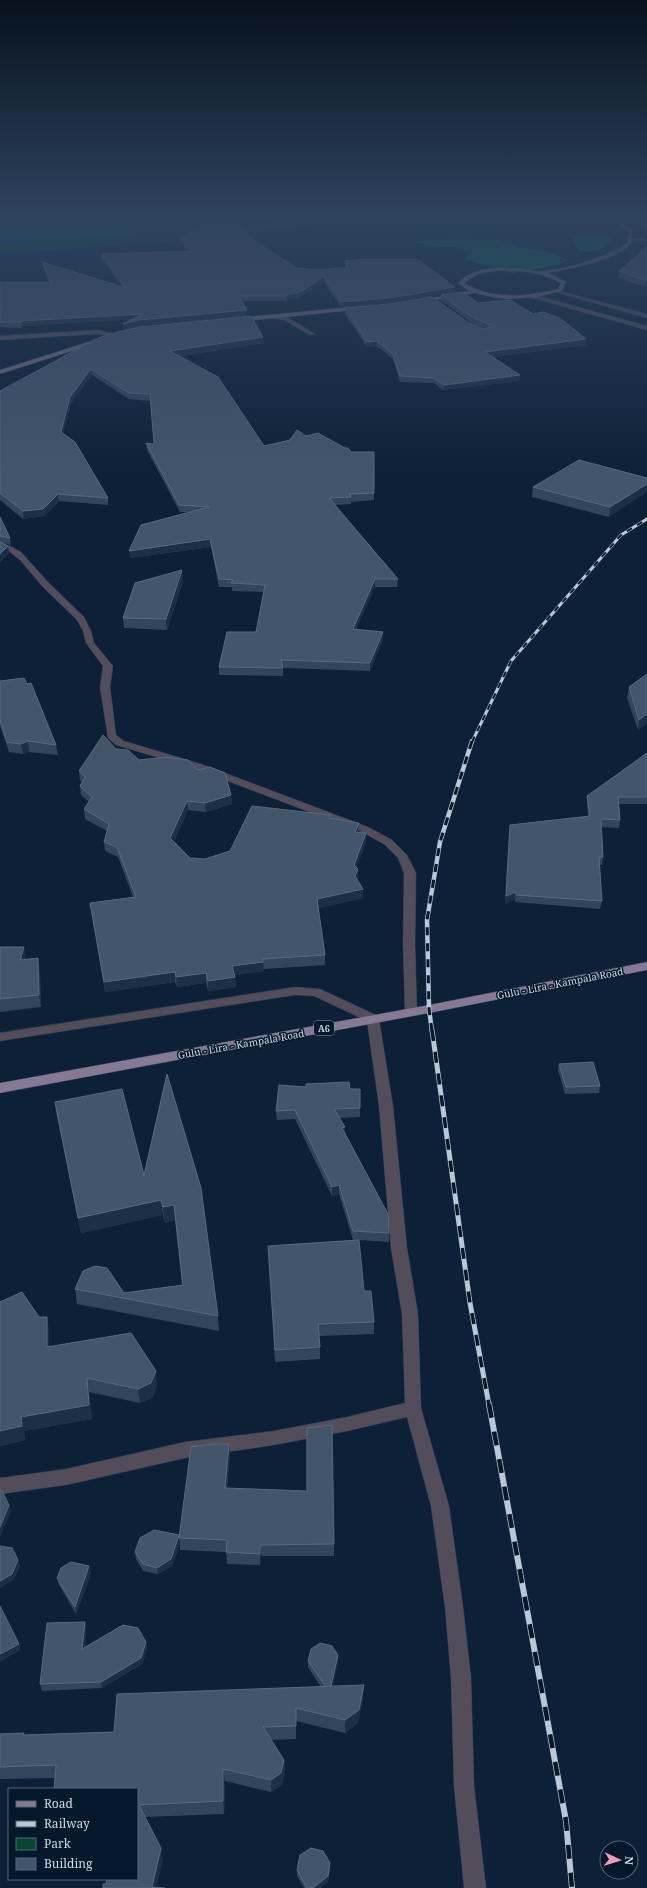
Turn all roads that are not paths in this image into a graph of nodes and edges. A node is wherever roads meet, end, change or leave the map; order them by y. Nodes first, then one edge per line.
1 (418, 301) edge
2 (436, 301) edge
3 (551, 301) edge
4 (594, 301) edge
5 (412, 302) edge
6 (439, 303) edge
7 (367, 308) edge
8 (273, 316) junction
9 (647, 316) edge
10 (232, 320) edge
11 (647, 328) edge
12 (312, 334) dead end
13 (0, 338) edge
14 (0, 372) edge
15 (0, 546) edge
16 (647, 966) edge
17 (412, 1012) junction
18 (373, 1019) junction
19 (0, 1038) edge
20 (0, 1088) edge
21 (413, 1408) junction
22 (0, 1486) edge
23 (475, 1888) edge

1 - 5 street
2 - 6 street
3 - 11 street
4 - 9 street
7 - 8 street
8 - 10 street
8 - 12 street
13 - 14 street
15 - 17 street
16 - 17 main road, Gulu - Lira - Kampala Road / A6
17 - 18 main road, Gulu - Lira - Kampala Road / A6
18 - 19 street
18 - 20 main road, Gulu - Lira - Kampala Road / A6
18 - 21 street
21 - 22 street
21 - 23 street

